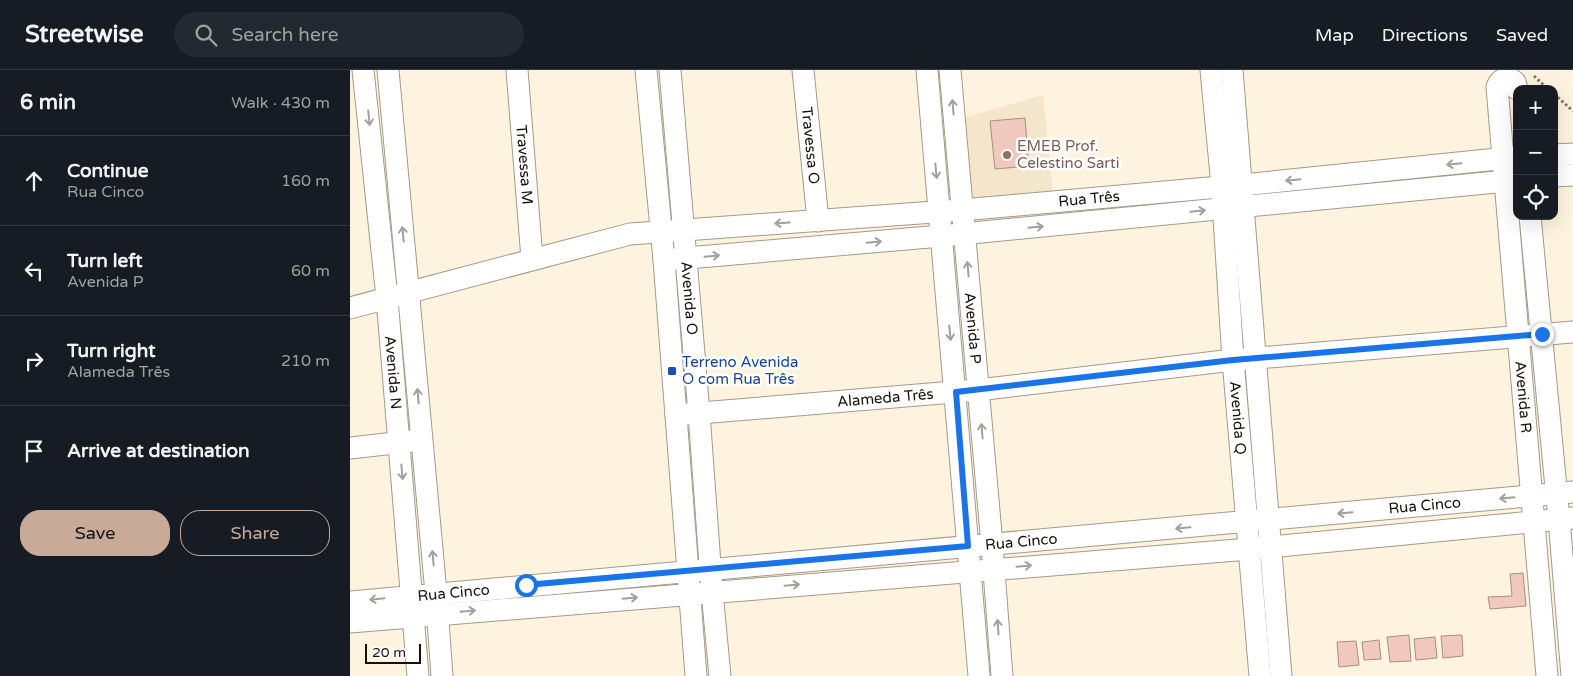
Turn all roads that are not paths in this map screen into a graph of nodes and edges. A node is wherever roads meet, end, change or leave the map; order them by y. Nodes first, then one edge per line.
1 (364, 70) edge
2 (388, 70) edge
3 (517, 70) edge
4 (646, 70) edge
5 (670, 70) edge
6 (803, 70) edge
7 (928, 70) edge
8 (950, 70) edge
9 (1211, 70) edge
10 (1232, 70) edge
11 (1515, 83) edge
12 (1573, 154) edge
13 (1558, 155) edge
14 (1510, 158) edge
15 (1573, 175) edge
16 (1558, 176) edge
17 (1511, 180) edge
18 (1232, 186) junction
19 (1245, 207) junction
20 (1223, 209) junction
21 (962, 210) junction
22 (940, 212) junction
23 (1530, 220) edge
24 (818, 221) junction
25 (683, 230) junction
26 (661, 231) junction
27 (965, 234) junction
28 (941, 236) junction
29 (685, 258) junction
30 (532, 259) junction
31 (664, 260) junction
32 (409, 292) junction
33 (387, 298) junction
34 (350, 308) edge
35 (1573, 332) edge
36 (1542, 334) junction
37 (1518, 336) junction
38 (1255, 358) junction
39 (1233, 360) junction
40 (978, 390) junction
41 (956, 392) junction
42 (699, 413) junction
43 (676, 415) junction
44 (422, 440) junction
45 (399, 442) junction
46 (350, 448) edge
47 (985, 471) junction
48 (962, 472) junction
49 (1565, 493) edge
50 (1531, 496) junction
51 (1566, 518) edge
52 (1257, 522) junction
53 (1534, 522) junction
54 (992, 545) junction
55 (968, 546) junction
56 (1260, 548) junction
57 (710, 569) junction
58 (994, 569) junction
59 (688, 571) junction
60 (970, 571) junction
61 (712, 592) junction
62 (436, 593) junction
63 (690, 593) junction
64 (350, 602) edge
65 (413, 606) junction
66 (438, 614) junction
67 (350, 622) edge
68 (418, 676) edge
69 (442, 676) edge
70 (696, 676) edge
71 (720, 676) edge
72 (979, 676) edge
73 (1002, 676) edge
74 (1260, 676) edge
75 (1281, 676) edge
76 (1547, 676) edge
77 (1572, 676) edge

1 -> 33 street, Avenida N
32 -> 2 street, Avenida N
3 - 30 street, Travessa M
4 - 26 street, Avenida O
5 - 25 street, Avenida O
6 - 24 street, Travessa O
7 -> 22 street, Avenida P
21 -> 8 street, Avenida P
9 - 18 street, Avenida Q
10 - 18 street, Avenida Q
11 - 14 street, Avenida R
12 - 13 street
14 - 17 street, Avenida R
14 -> 18 street, Rua Três
15 - 16 street
17 - 19 street, Rua Três
17 - 37 street, Avenida R
18 - 19 street, Avenida Q
18 - 20 street, Avenida Q
18 - 21 street, Rua Três
19 - 20 street, Rua Três
19 - 38 street, Avenida Q
27 -> 20 street, Rua Três
20 - 39 street, Avenida Q
21 - 22 street, Rua Três
21 - 27 street, Avenida P
22 - 24 street, Rua Três
22 - 28 street, Avenida P
23 - 36 street, Avenida R
24 -> 25 street, Rua Três
25 - 26 street, Rua Três
25 - 29 street, Avenida O
26 - 30 street, Rua Três
26 - 31 street, Avenida O
27 - 28 street, Rua Três
40 -> 27 street, Avenida P
29 -> 28 street, Rua Três
28 -> 41 street, Avenida P
29 - 31 street, Rua Três
29 - 42 street, Avenida O
30 - 32 street, Rua Três
31 - 43 street, Avenida O
32 - 33 street, Rua Três
44 -> 32 street, Avenida N
33 - 34 street, Rua Três
33 - 45 street, Avenida N
35 - 36 street, Alameda Três
36 - 37 street, Alameda Três
36 - 49 street, Avenida R
37 - 38 street, Alameda Três
37 - 50 street, Avenida R
38 - 39 street, Alameda Três
38 - 52 street, Avenida Q
39 - 40 street, Alameda Três
39 - 52 street, Avenida Q
40 - 41 street, Alameda Três
47 -> 40 street, Avenida P
41 - 42 street, Alameda Três
41 - 48 street, Avenida P
42 - 43 street, Alameda Três
42 - 57 street, Avenida O
43 - 59 street, Avenida O
44 - 45 street
62 -> 44 street, Avenida N
45 - 46 street
45 -> 65 street, Avenida N
47 - 48 street
47 - 54 street, Avenida P
48 - 55 street, Avenida P
49 - 50 street, Rua Cinco
49 - 51 street, Avenida R
50 -> 52 street, Rua Cinco
50 - 53 street, Avenida R
51 - 53 street, Rua Cinco
51 - 77 street, Avenida R
52 -> 54 street, Rua Cinco
52 - 56 street, Avenida Q
53 - 56 street, Rua Cinco
53 - 76 street, Avenida R
54 - 55 street, Rua Cinco
54 - 58 street, Avenida P
55 - 57 street, Rua Cinco
55 - 60 street, Avenida P
58 -> 56 street, Rua Cinco
56 - 74 street, Avenida Q
56 - 75 street, Avenida Q
57 - 59 street, Rua Cinco
57 - 61 street, Avenida O
58 - 60 street, Rua Cinco
73 -> 58 street, Avenida P
59 - 62 street, Rua Cinco
59 - 63 street, Avenida O
61 -> 60 street, Rua Cinco
60 - 72 street, Avenida P
61 - 63 street, Rua Cinco
61 - 71 street, Avenida O
62 - 65 street, Rua Cinco
62 - 66 street, Avenida N
66 -> 63 street, Rua Cinco
63 - 70 street, Avenida O
65 -> 64 street, Rua Cinco
65 - 66 street, Rua Cinco
65 - 67 street, Rua Cinco
65 - 68 street, Avenida N
66 - 69 street, Avenida N

